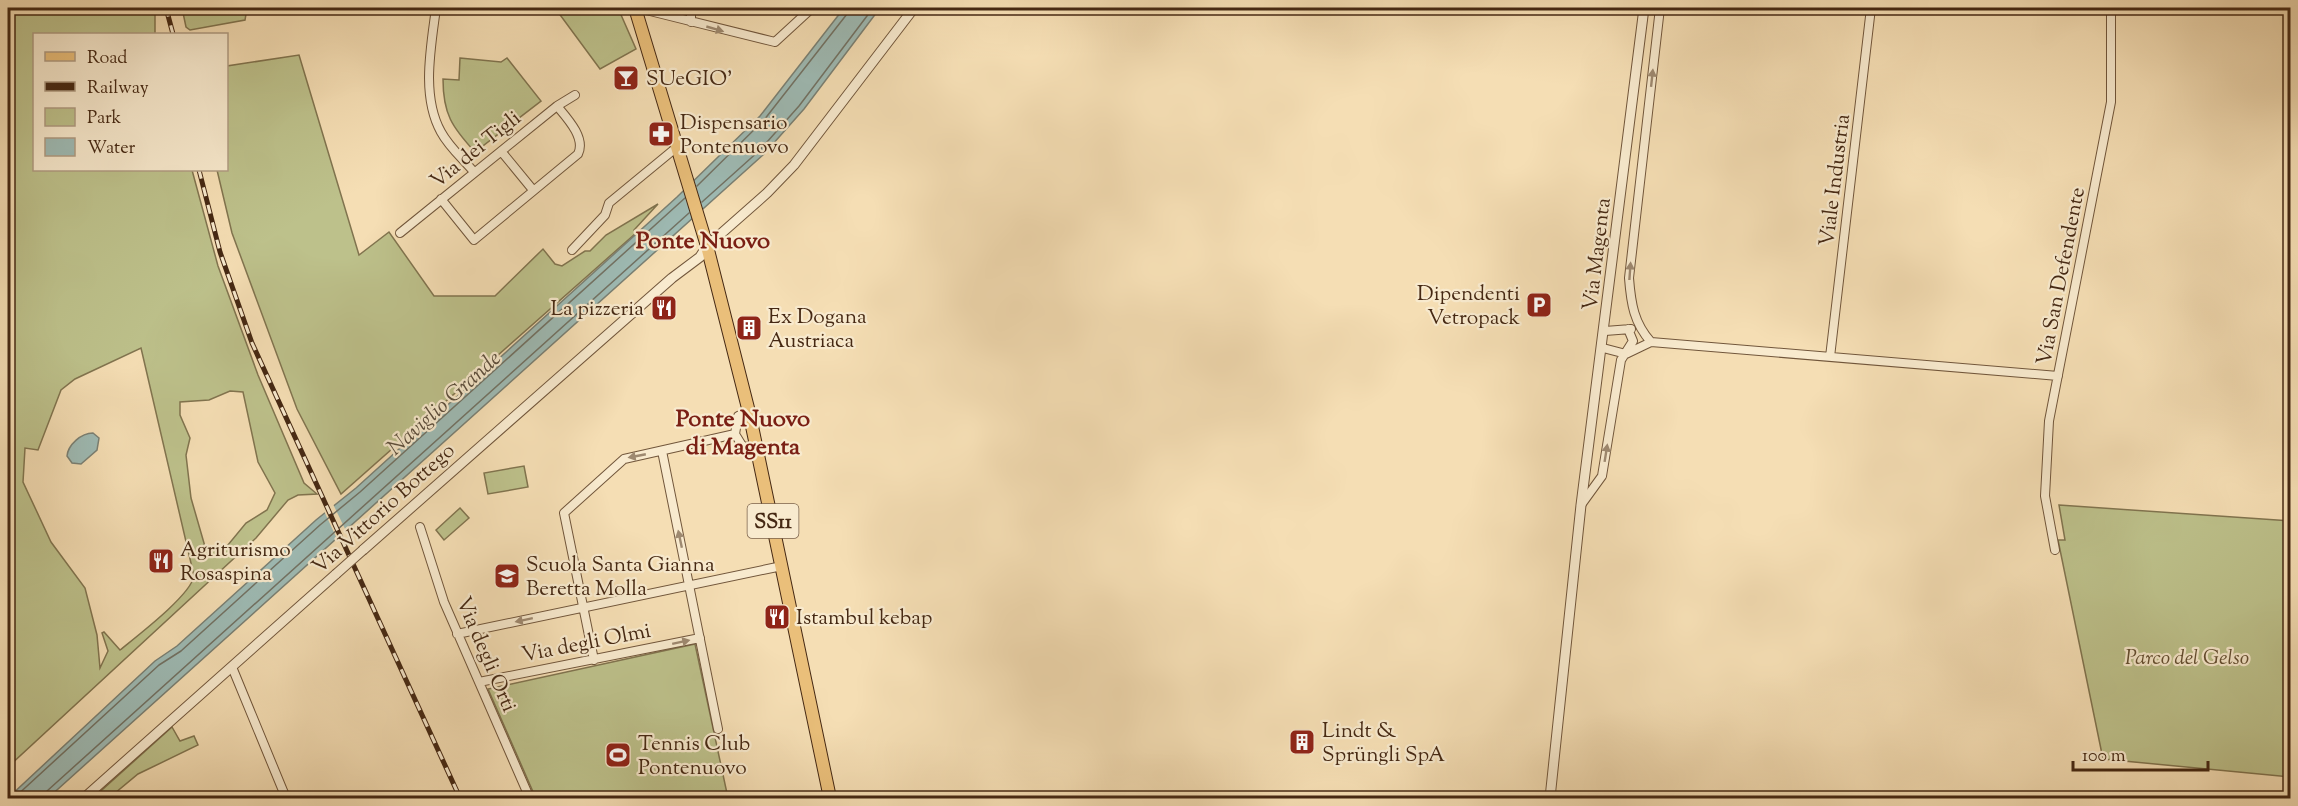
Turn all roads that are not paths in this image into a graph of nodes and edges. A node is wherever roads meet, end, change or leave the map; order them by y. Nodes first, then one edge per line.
1 (436, 8) edge
2 (637, 8) edge
3 (692, 8) edge
4 (812, 8) edge
5 (914, 8) edge
6 (1644, 8) edge
7 (1660, 8) edge
8 (1871, 8) edge
9 (2111, 8) edge
10 (691, 22) junction
11 (575, 95) dead end
12 (557, 106) junction
13 (677, 147) junction
14 (501, 151) junction
15 (474, 172) junction
16 (533, 190) junction
17 (441, 199) junction
18 (400, 233) dead end
19 (707, 246) junction
20 (572, 250) dead end
21 (1639, 328) junction
22 (1628, 329) junction
23 (1605, 331) junction
24 (1651, 342) junction
25 (1603, 348) junction
26 (1626, 354) junction
27 (1830, 357) junction
28 (2058, 376) junction
29 (748, 412) junction
30 (735, 434) junction
31 (756, 446) junction
32 (662, 451) junction
33 (1581, 505) junction
34 (420, 527) dead end
35 (2055, 550) dead end
36 (782, 566) junction
37 (690, 586) junction
38 (582, 608) junction
39 (457, 634) junction
40 (700, 638) junction
41 (594, 660) junction
42 (232, 667) junction
43 (480, 682) junction
44 (718, 729) dead end
45 (527, 792) dead end
46 (84, 798) edge
47 (286, 798) edge
48 (830, 798) edge
49 (1550, 798) edge

1 - 15 street
2 - 10 street
2 - 13 main road
3 - 10 street
10 -> 4 street
5 - 19 street, Via Vittorio Bottego
6 - 23 street, Via Magenta
21 -> 7 street, Via Magenta
8 - 27 street, Viale Industria
9 - 28 street, Via San Defendente
11 - 12 street, Via dei Tigli
12 - 14 street, Via dei Tigli
12 - 16 street
13 - 19 main road
13 - 20 street
14 - 15 street, Via dei Tigli
14 - 16 street
15 - 17 street, Via dei Tigli
16 - 17 street
17 - 18 street, Via dei Tigli
19 - 29 main road, SS11
19 - 42 street, Via Vittorio Bottego, bridge
21 - 22 street
21 - 24 street
22 - 23 street
22 - 26 street
23 - 25 street, Via Magenta
24 - 26 street
24 - 27 street
25 - 26 street
25 - 33 street, Via Magenta
33 -> 26 street
27 - 28 street
28 - 35 street, Via San Defendente
29 - 30 street
29 - 31 main road, SS11
30 - 31 street
30 - 32 street
31 - 36 main road, SS11
37 -> 32 street
32 -> 38 street
33 - 49 street, Via Magenta
34 - 39 street, Via degli Orti
36 - 37 street, Via degli Olmi
36 - 48 main road, SS11
37 - 38 street, Via degli Olmi
37 - 40 street
38 -> 39 street, Via degli Olmi
38 - 41 street
39 - 43 street, Via degli Orti
41 -> 40 street, Via degli Olmi
40 - 44 street
41 - 43 street, Via degli Olmi
42 - 46 street, Via Vittorio Bottego
42 - 47 street
43 - 45 street, Via degli Orti

